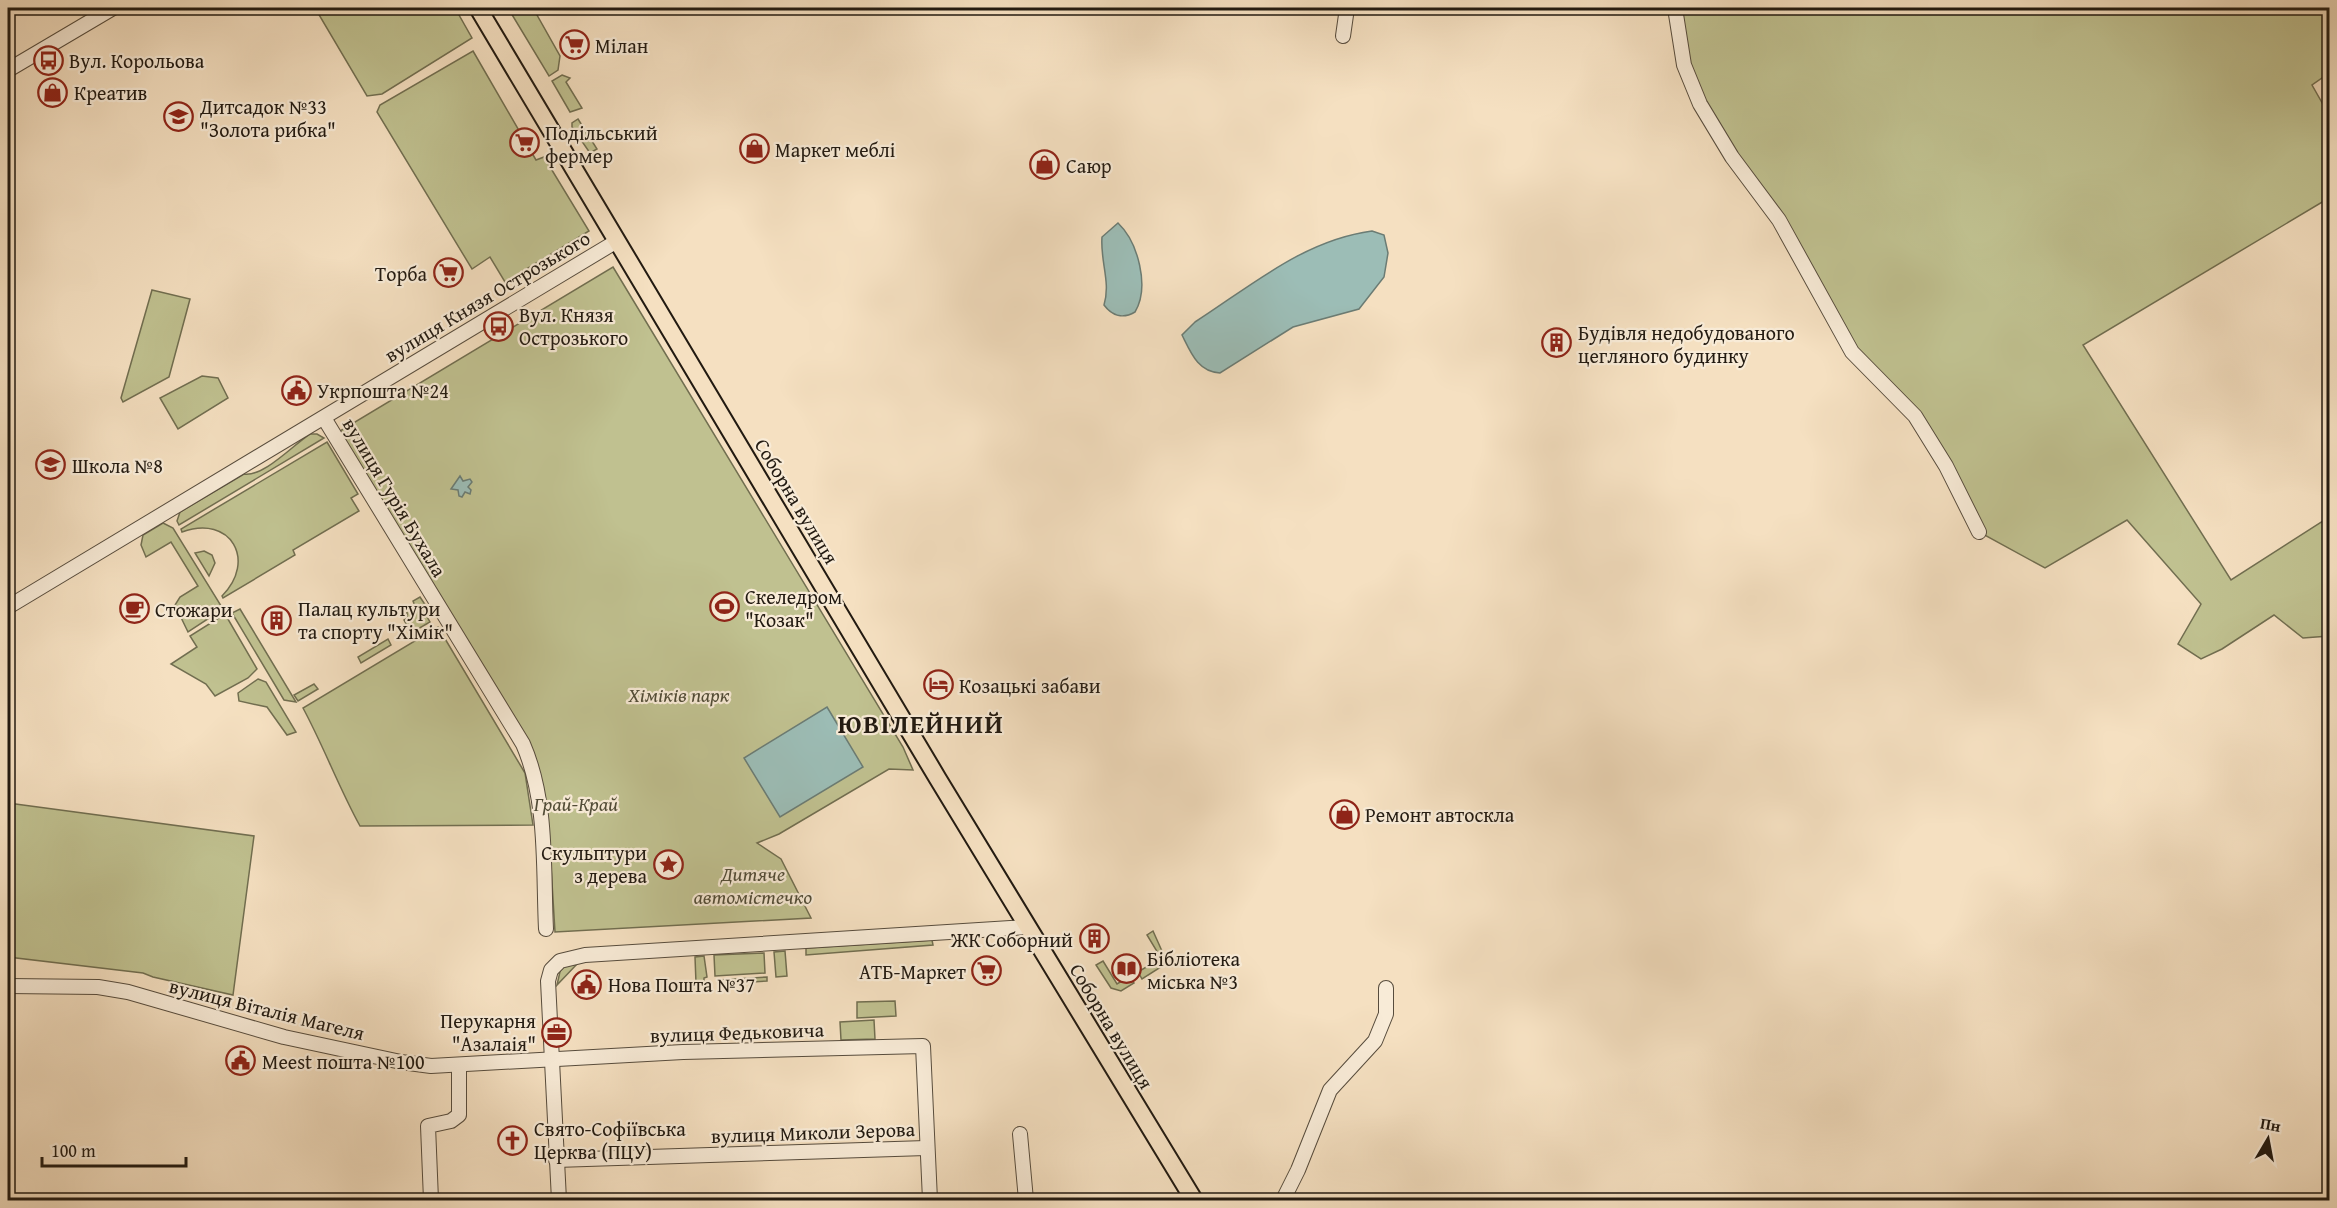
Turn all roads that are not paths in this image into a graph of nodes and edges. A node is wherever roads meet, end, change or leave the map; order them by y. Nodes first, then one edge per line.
1 (113, 8) edge
2 (478, 8) edge
3 (1347, 8) edge
4 (1675, 8) edge
5 (1343, 36) dead end
6 (8, 70) edge
7 (617, 241) junction
8 (324, 418) junction
9 (1979, 532) dead end
10 (8, 607) edge
11 (1028, 927) junction
12 (546, 929) dead end
13 (8, 986) edge
14 (1386, 988) dead end
15 (552, 1060) junction
16 (459, 1065) junction
17 (1020, 1134) dead end
18 (926, 1148) junction
19 (556, 1160) junction
20 (432, 1200) edge
21 (559, 1200) edge
22 (930, 1200) edge
23 (1026, 1200) edge
24 (1194, 1200) edge
25 (1282, 1200) edge

1 - 6 street
2 - 7 main road, Соборна вулиця
3 - 5 street
4 - 9 street
7 - 8 street, вулиця Князя Острозького
7 - 11 main road, Соборна вулиця
8 - 10 street, вулиця Князя Острозького
8 - 12 street, вулиця Гурія Бухала
11 - 15 street
11 - 24 main road, Соборна вулиця
13 - 16 street, вулиця Віталія Магеля
14 - 25 street
15 - 16 street, вулиця Віталія Магеля
15 - 18 street, вулиця Федьковича
15 - 19 street
16 - 20 street
17 - 23 street
18 - 19 street, вулиця Миколи Зерова
18 - 22 street
19 - 21 street

